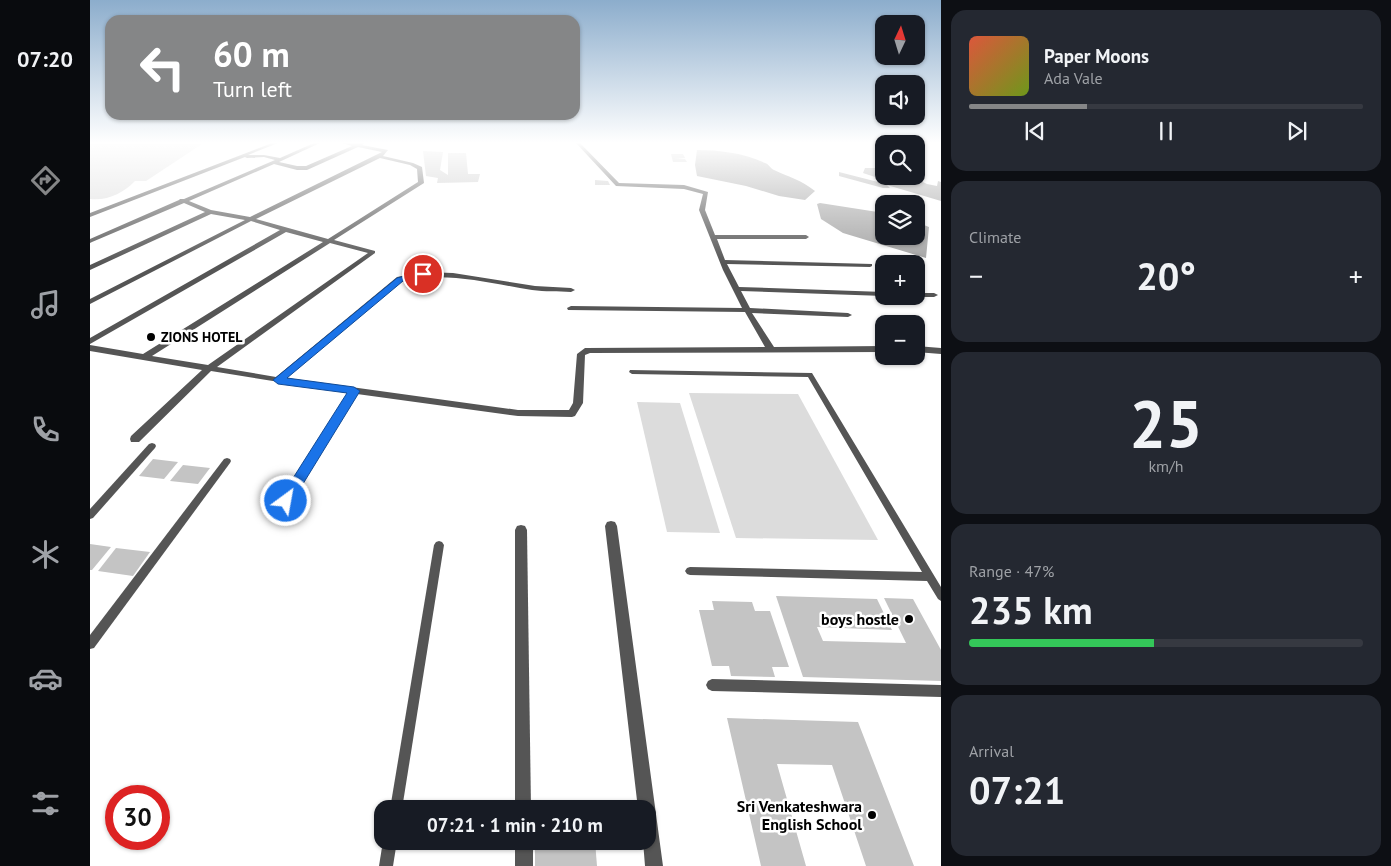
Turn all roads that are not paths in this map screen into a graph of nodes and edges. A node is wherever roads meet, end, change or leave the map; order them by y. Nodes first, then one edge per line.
1 (170, 183) edge
2 (222, 183) edge
3 (324, 183) edge
4 (420, 183) edge
5 (616, 183) edge
6 (182, 200) junction
7 (210, 212) junction
8 (90, 215) edge
9 (251, 219) junction
10 (285, 230) junction
11 (712, 236) junction
12 (806, 237) dead end
13 (330, 240) junction
14 (90, 241) edge
15 (723, 262) junction
16 (870, 265) dead end
17 (90, 268) edge
18 (735, 289) junction
19 (571, 290) dead end
20 (875, 294) edge
21 (925, 295) edge
22 (934, 295) dead end
23 (90, 302) edge
24 (571, 308) dead end
25 (747, 310) junction
26 (848, 315) dead end
27 (90, 341) edge
28 (90, 348) edge
29 (771, 349) junction
30 (875, 349) edge
31 (925, 350) edge
32 (939, 351) edge
33 (143, 358) junction
34 (208, 370) junction
35 (632, 372) dead end
36 (278, 380) junction
37 (354, 391) junction
38 (135, 439) dead end
39 (152, 446) dead end
40 (227, 461) dead end
41 (286, 501) dead end
42 (90, 515) edge
43 (611, 526) dead end
44 (521, 530) dead end
45 (439, 546) dead end
46 (690, 571) dead end
47 (930, 577) junction
48 (941, 596) edge
49 (90, 644) edge
50 (712, 685) dead end
51 (941, 691) edge
52 (397, 800) edge
53 (523, 800) edge
54 (646, 800) edge
55 (389, 850) edge
56 (524, 850) edge
57 (652, 850) edge
58 (386, 866) edge
59 (524, 866) edge
60 (654, 866) edge

1 - 8 street
2 - 6 street
3 - 9 street
4 - 13 street
5 - 11 street
6 - 7 street
6 - 14 street
7 - 9 street
7 - 17 street
9 - 10 street
9 - 23 street
10 - 13 street
10 - 27 street
11 - 12 street
11 - 15 street
13 - 33 street
13 - 34 street
15 - 16 street
15 - 18 street
18 - 20 street
18 - 25 street
19 - 36 street
21 - 22 street
24 - 25 street
25 - 26 street
25 - 29 street
28 - 33 street
29 - 30 street
29 - 37 street
31 - 32 street
33 - 34 street
34 - 36 street
34 - 38 street
35 - 47 lane
36 - 37 street
37 - 41 street
39 - 42 lane
40 - 49 lane
43 - 54 street
44 - 53 street
45 - 52 lane
46 - 47 lane
47 - 48 lane
50 - 51 lane
55 - 58 lane
56 - 59 street
57 - 60 street

